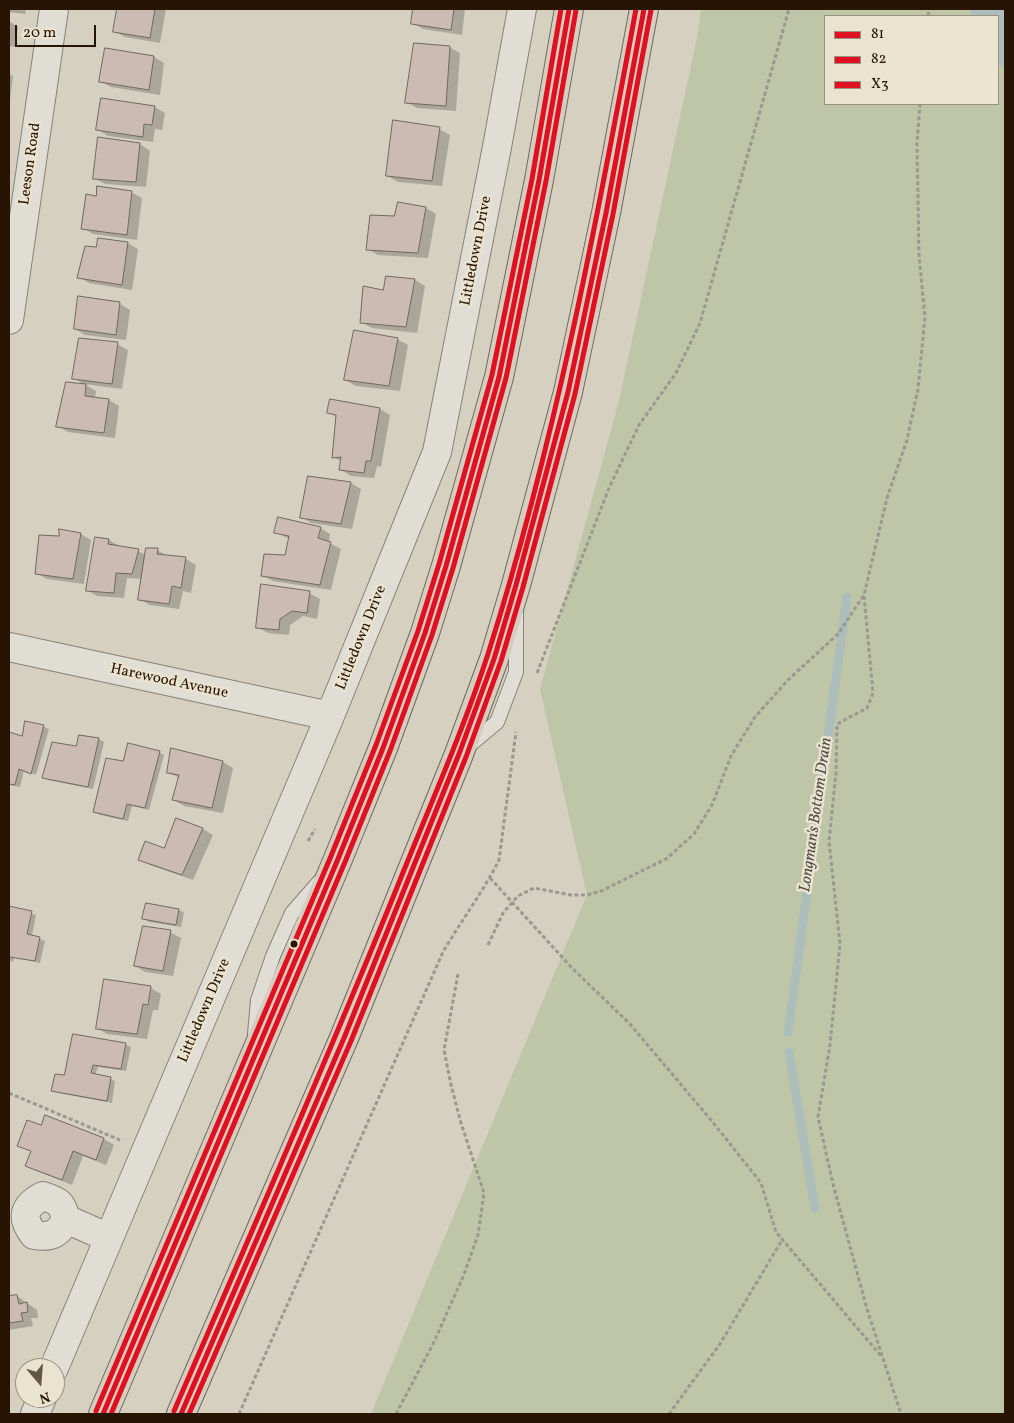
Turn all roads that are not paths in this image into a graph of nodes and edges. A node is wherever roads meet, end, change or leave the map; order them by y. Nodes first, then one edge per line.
1 (54, 9) edge
2 (522, 9) edge
3 (569, 9) edge
4 (644, 9) edge
5 (9, 320) edge
6 (9, 647) edge
7 (330, 716) junction
8 (66, 1219) dead end
9 (109, 1238) junction
10 (58, 1358) edge
11 (104, 1414) edge
12 (181, 1414) edge

1 - 5 street, Leeson Road
2 - 7 street, Littledown Drive
3 - 11 highway
4 - 12 highway
6 - 7 street, Harewood Avenue
7 - 9 street, Littledown Drive
8 - 9 street
9 - 10 street, Littledown Drive

